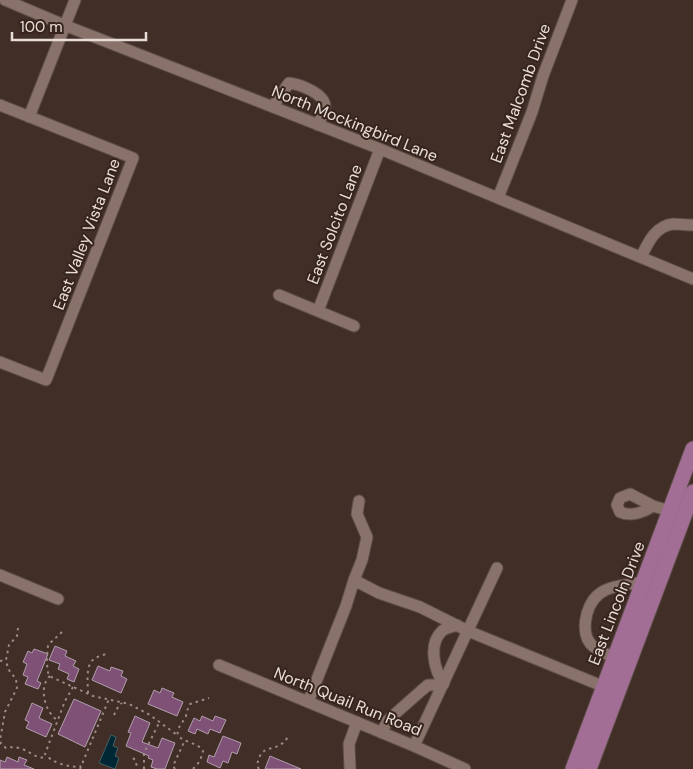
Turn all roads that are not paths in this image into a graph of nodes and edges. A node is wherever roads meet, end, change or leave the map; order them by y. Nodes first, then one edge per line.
1 (5, 0) edge
2 (74, 0) edge
3 (572, 0) edge
4 (64, 25) junction
5 (0, 105) edge
6 (274, 107) junction
7 (29, 117) junction
8 (318, 125) junction
9 (380, 149) junction
10 (498, 198) junction
11 (693, 226) edge
12 (641, 257) junction
13 (693, 279) edge
14 (279, 295) dead end
15 (318, 311) junction
16 (354, 326) dead end
17 (0, 362) edge
18 (693, 449) edge
19 (693, 492) edge
20 (359, 501) dead end
21 (654, 506) dead end
22 (674, 515) junction
23 (497, 568) dead end
24 (0, 575) edge
25 (354, 580) junction
26 (643, 582) junction
27 (58, 599) dead end
28 (457, 625) junction
29 (468, 631) junction
30 (615, 658) junction
31 (219, 665) dead end
32 (443, 684) junction
33 (611, 689) junction
34 (308, 702) junction
35 (357, 722) junction
36 (382, 732) junction
37 (414, 746) junction
38 (350, 769) edge
39 (465, 769) edge
40 (573, 769) edge
41 (589, 769) edge

1 - 4 street, North Mockingbird Lane
2 - 4 street
3 - 10 street, East Malcomb Drive
4 - 6 street, North Mockingbird Lane
4 - 7 street
5 - 7 street, East Valley Vista Lane
6 - 8 street, North Mockingbird Lane
6 - 8 street
7 - 17 street, East Valley Vista Lane
8 - 9 street, North Mockingbird Lane
9 - 10 street, North Mockingbird Lane
9 - 15 street, East Solcito Lane
10 - 12 street, North Mockingbird Lane
11 - 12 street
12 - 13 street, North Mockingbird Lane
14 - 15 street
15 - 16 street
18 - 22 main road, East Lincoln Drive
19 - 22 main road, East Lincoln Drive
20 - 25 street
21 - 22 street
22 - 26 main road, East Lincoln Drive
22 - 33 main road, East Lincoln Drive
23 - 29 street
24 - 27 street
25 - 28 street
25 - 34 street
26 - 30 main road, East Lincoln Drive
26 - 30 street
28 - 29 street
28 - 32 street
29 - 32 street
29 - 33 street
30 - 33 main road, East Lincoln Drive
31 - 34 street, North Quail Run Road
32 - 36 street
32 - 37 street
33 - 40 main road, East Lincoln Drive
33 - 41 main road, East Lincoln Drive
34 - 35 street, North Quail Run Road
35 - 36 street, North Quail Run Road
35 - 38 street
36 - 37 street, North Quail Run Road
37 - 39 street, North Quail Run Road

